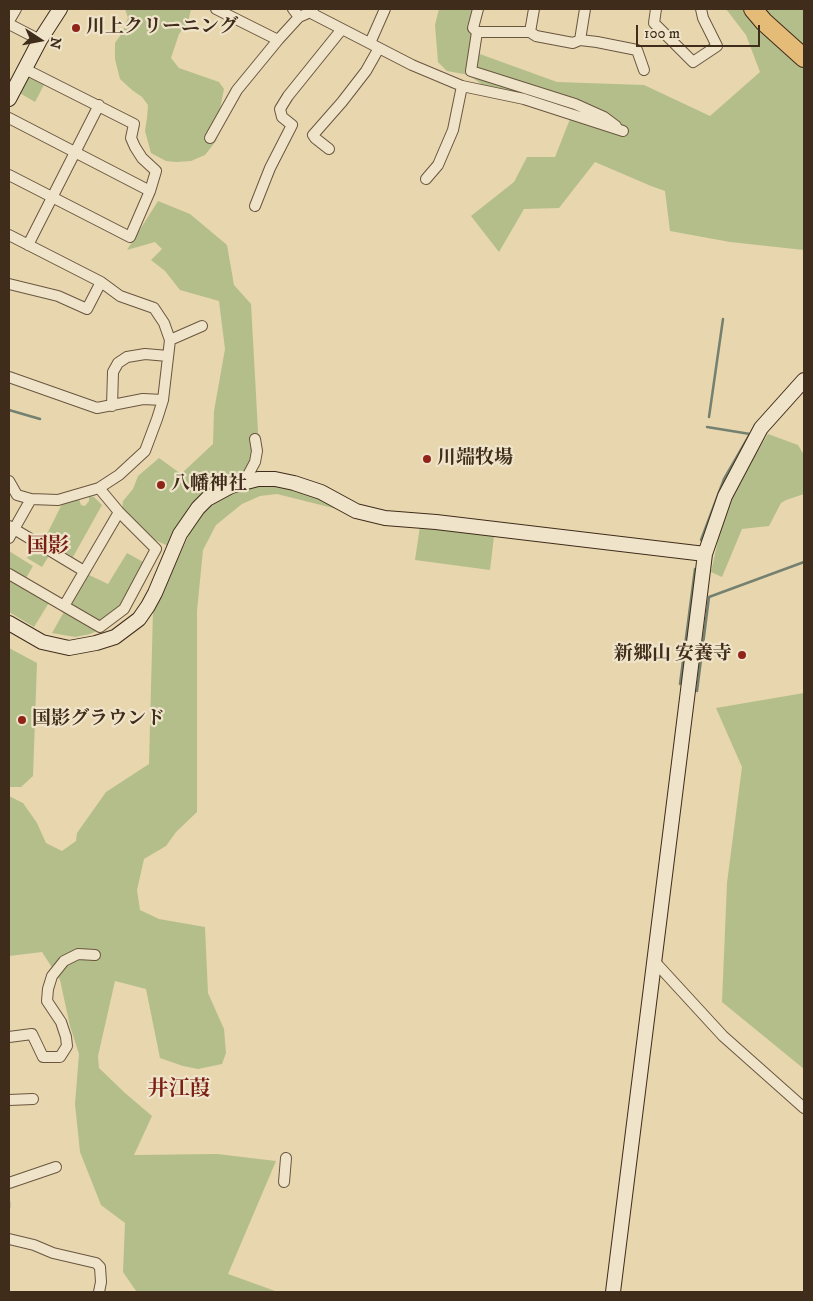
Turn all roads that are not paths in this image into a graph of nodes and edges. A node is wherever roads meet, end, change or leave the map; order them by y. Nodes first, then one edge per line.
1 (16, 9) edge
2 (60, 9) edge
3 (216, 9) edge
4 (385, 9) edge
5 (478, 9) edge
6 (534, 9) edge
7 (585, 9) edge
8 (656, 9) edge
9 (701, 9) edge
10 (753, 9) edge
11 (312, 11) edge
12 (296, 13) edge
13 (9, 23) edge
14 (342, 29) junction
15 (477, 32) junction
16 (530, 32) junction
17 (40, 40) junction
18 (278, 40) junction
19 (580, 40) junction
20 (374, 45) junction
21 (804, 58) edge
22 (25, 69) junction
23 (644, 70) dead end
24 (462, 86) junction
25 (9, 100) edge
26 (99, 106) junction
27 (9, 118) edge
28 (210, 138) dead end
29 (329, 149) dead end
30 (75, 153) junction
31 (9, 176) edge
32 (426, 179) dead end
33 (150, 191) junction
34 (52, 198) junction
35 (255, 206) dead end
36 (9, 235) edge
37 (28, 245) junction
38 (100, 282) junction
39 (9, 284) edge
40 (202, 326) dead end
41 (170, 340) junction
42 (168, 356) junction
43 (9, 377) edge
44 (804, 380) edge
45 (163, 400) junction
46 (112, 406) junction
47 (255, 439) dead end
48 (248, 475) dead end
49 (306, 478) dead end
50 (9, 481) edge
51 (99, 488) junction
52 (321, 492) junction
53 (31, 498) junction
54 (119, 512) junction
55 (10, 531) edge
56 (705, 554) junction
57 (84, 570) junction
58 (9, 574) edge
59 (64, 606) junction
60 (9, 623) edge
61 (95, 955) dead end
62 (654, 962) junction
63 (9, 1037) edge
64 (33, 1099) dead end
65 (9, 1100) edge
66 (804, 1108) edge
67 (286, 1158) dead end
68 (56, 1167) dead end
69 (284, 1182) dead end
70 (9, 1183) edge
71 (9, 1239) edge
72 (99, 1292) edge
73 (613, 1292) edge

1 - 13 street
2 - 17 street
3 - 18 street
4 - 20 street
5 - 15 street
6 - 16 street
7 - 19 street
8 - 9 street
10 - 21 highway
11 - 12 street
11 - 14 street
12 - 18 street
13 - 17 street
14 - 20 street
14 - 35 street
15 - 16 street
15 - 24 street
16 - 19 street
17 - 22 street
18 - 28 street
19 - 23 street
20 - 24 street
20 - 29 street
22 - 25 street
22 - 26 street
24 - 32 street
26 - 30 street
26 - 33 street
27 - 30 street
30 - 33 street
30 - 34 street
31 - 34 street
33 - 34 street
34 - 37 street
36 - 37 street
37 - 38 street
38 - 39 street
38 - 41 street
40 - 41 street
41 - 42 street
42 - 45 street
42 - 46 street
43 - 46 street
44 - 56 street
45 - 46 street
45 - 51 street
47 - 48 street
49 - 52 street
50 - 53 street
51 - 53 street
51 - 54 street
52 - 56 street
52 - 60 street
53 - 55 street
54 - 57 street
54 - 59 street
55 - 57 street
56 - 62 street
57 - 59 street
58 - 59 street
61 - 63 street
62 - 66 street
62 - 73 street
64 - 65 street
67 - 69 street
68 - 70 street
71 - 72 street

